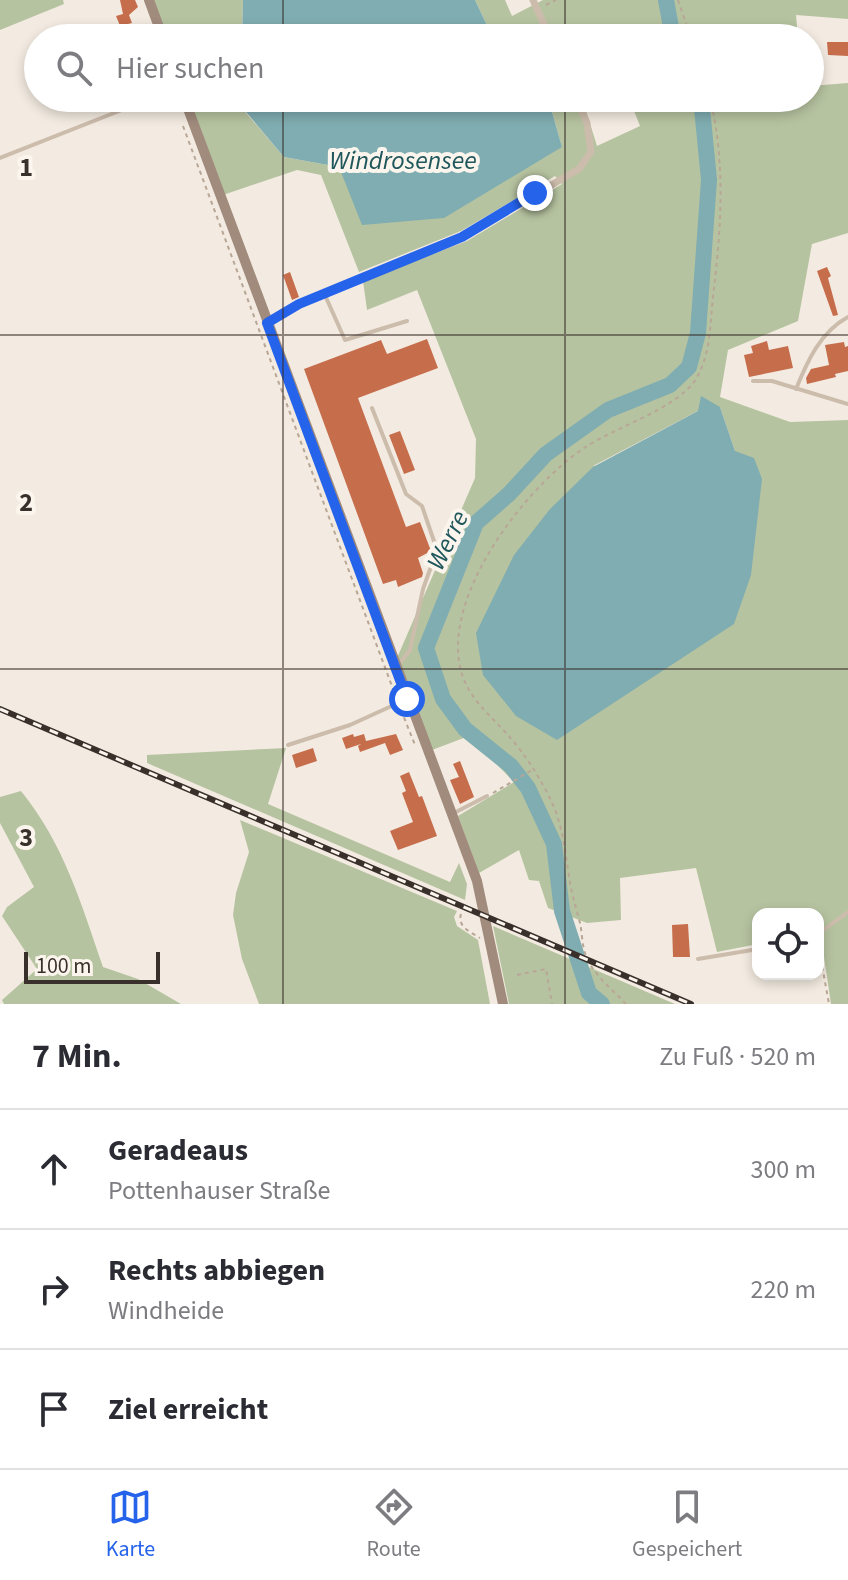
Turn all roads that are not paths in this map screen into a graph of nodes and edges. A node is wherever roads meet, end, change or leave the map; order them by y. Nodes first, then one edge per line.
1 (149, 0) edge
2 (533, 0) edge
3 (158, 24) edge
4 (544, 24) edge
5 (117, 112) edge
6 (189, 112) edge
7 (582, 112) edge
8 (0, 158) edge
9 (324, 293) junction
10 (848, 317) edge
11 (407, 321) dead end
12 (267, 323) junction
13 (753, 381) dead end
14 (796, 389) junction
15 (848, 404) edge
16 (372, 408) dead end
17 (396, 668) junction
18 (402, 700) junction
19 (288, 745) dead end
20 (487, 796) road end
21 (451, 813) junction
22 (848, 912) edge
23 (824, 930) edge
24 (752, 950) edge
25 (698, 959) dead end
26 (503, 1004) edge

1 - 3 street
2 - 4 street
5 - 8 lane
6 - 12 street
7 - 9 street
9 - 11 lane
9 - 12 street
10 - 14 lane
12 - 17 street
13 - 14 lane
14 - 15 lane
16 - 17 lane
17 - 18 street
18 - 19 lane
18 - 21 street
20 - 21 lane
21 - 26 street
22 - 23 lane
24 - 25 lane

